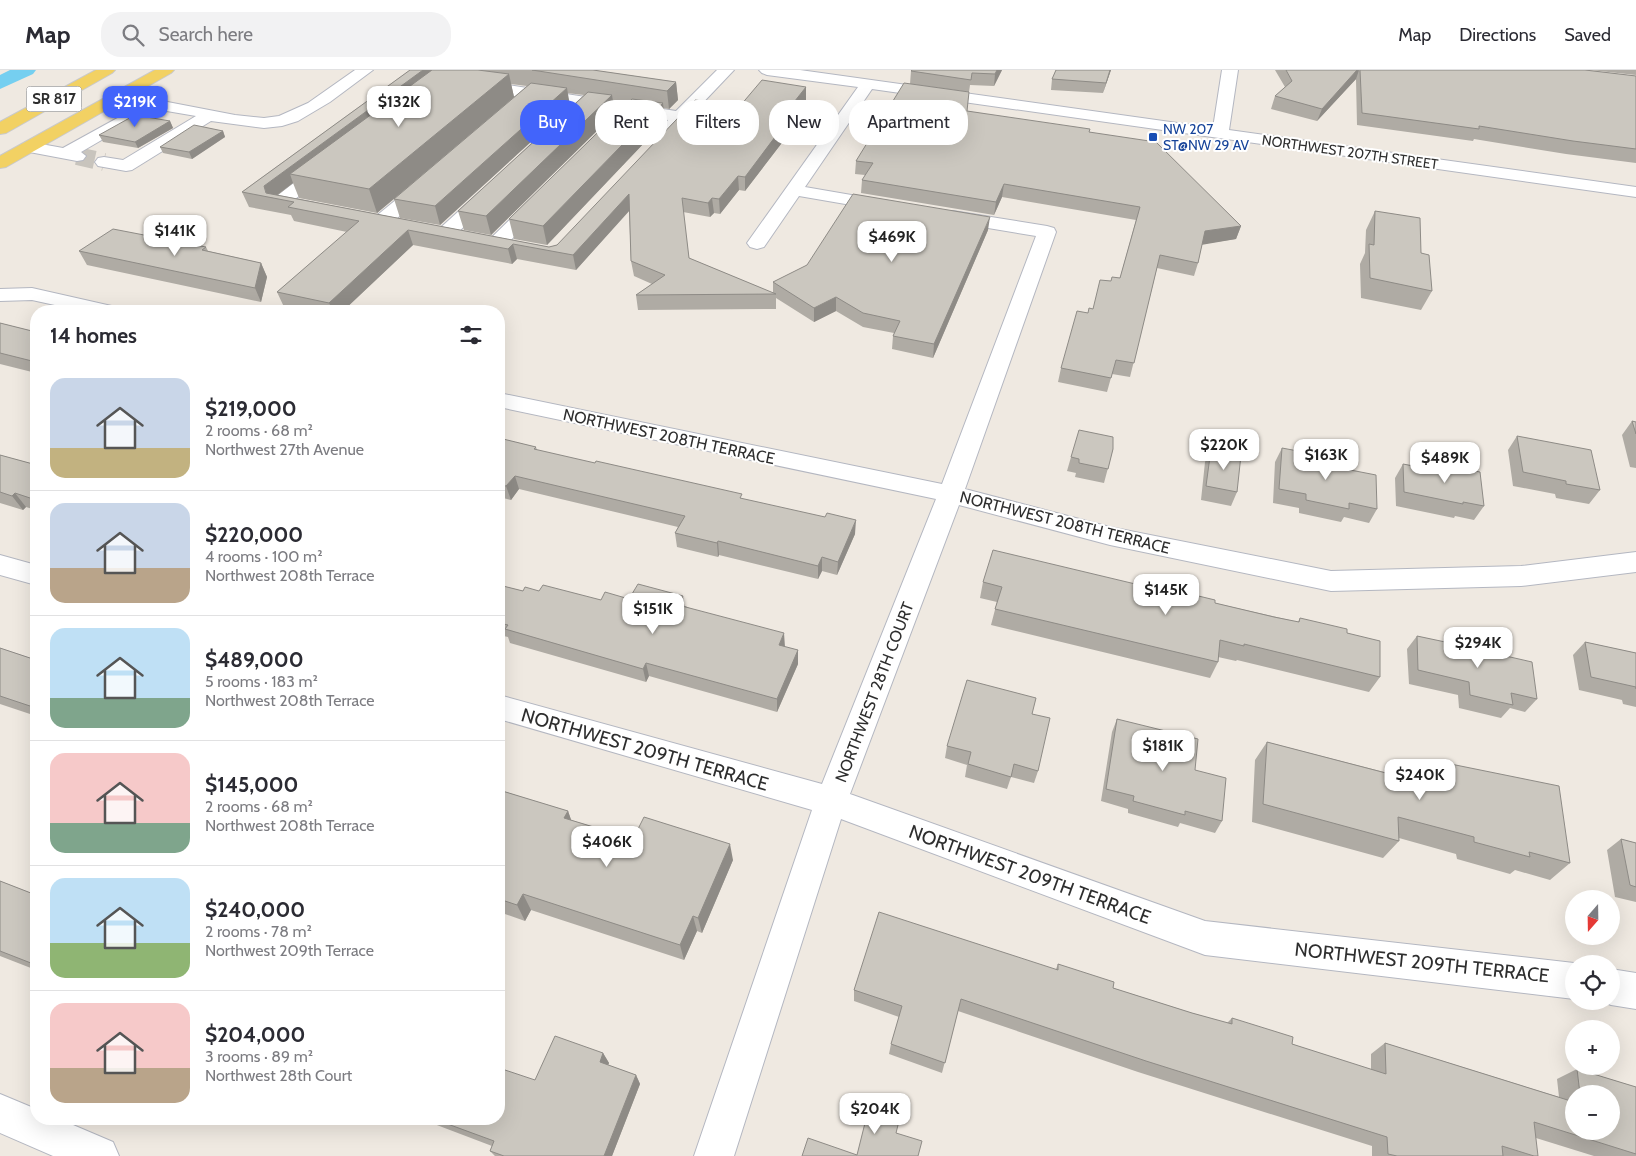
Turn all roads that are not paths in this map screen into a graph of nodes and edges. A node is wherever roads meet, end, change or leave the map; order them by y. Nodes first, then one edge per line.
1 (107, 70) edge
2 (166, 70) edge
3 (365, 70) edge
4 (726, 70) edge
5 (768, 70) edge
6 (1230, 70) edge
7 (462, 83) edge
8 (868, 84) junction
9 (681, 92) dead end
10 (530, 94) junction
11 (700, 95) junction
12 (695, 100) edge
13 (586, 103) joint
14 (595, 104) edge
15 (104, 105) junction
16 (515, 107) edge
17 (138, 112) junction
18 (208, 116) junction
19 (677, 120) edge
20 (0, 129) edge
21 (667, 131) edge
22 (1220, 134) junction
23 (30, 147) junction
24 (342, 155) edge
25 (1, 162) edge
26 (104, 162) tunnel mouth
27 (434, 177) edge
28 (501, 181) edge
29 (794, 190) junction
30 (1636, 192) edge
31 (546, 194) edge
32 (901, 208) edge
33 (326, 211) edge
34 (940, 214) edge
35 (364, 218) edge
36 (382, 221) junction
37 (400, 225) edge
38 (427, 230) edge
39 (471, 239) junction
40 (757, 243) dead end
41 (515, 247) dead end
42 (0, 295) edge
43 (81, 305) edge
44 (505, 401) edge
45 (951, 494) junction
46 (1636, 562) edge
47 (0, 565) edge
48 (30, 574) edge
49 (505, 709) edge
50 (831, 801) junction
51 (1565, 980) edge
52 (1620, 988) edge
53 (1636, 991) edge
54 (0, 1113) edge
55 (99, 1156) edge
56 (714, 1156) edge

1 - 20 main road, SR 817
2 - 15 main road, SR 817
3 - 18 street
4 - 11 street
5 - 8 street, NORTHWEST 207TH STREET
6 - 22 street
7 - 10 street
8 - 22 street, NORTHWEST 207TH STREET
8 - 29 street
9 - 11 street
10 - 13 street
10 - 16 street
11 - 12 street
13 - 14 street
15 - 17 street
15 - 23 main road, SR 817
17 - 18 street
17 - 23 street
18 - 26 street
19 - 21 street
22 - 30 street, NORTHWEST 207TH STREET
23 - 25 main road, SR 817
24 - 33 street
27 - 36 street
28 - 39 street
29 - 32 street
29 - 40 street
31 - 39 street
34 - 45 street, NORTHWEST 28TH COURT
35 - 36 street
36 - 37 street
38 - 39 street
39 - 41 street
42 - 43 street
44 - 45 street, NORTHWEST 208TH TERRACE
45 - 46 street, NORTHWEST 208TH TERRACE
45 - 50 street, NORTHWEST 28TH COURT
47 - 48 street
49 - 50 street, NORTHWEST 209TH TERRACE
50 - 51 street, NORTHWEST 209TH TERRACE
50 - 56 street, NORTHWEST 28TH COURT
52 - 53 street
54 - 55 street

